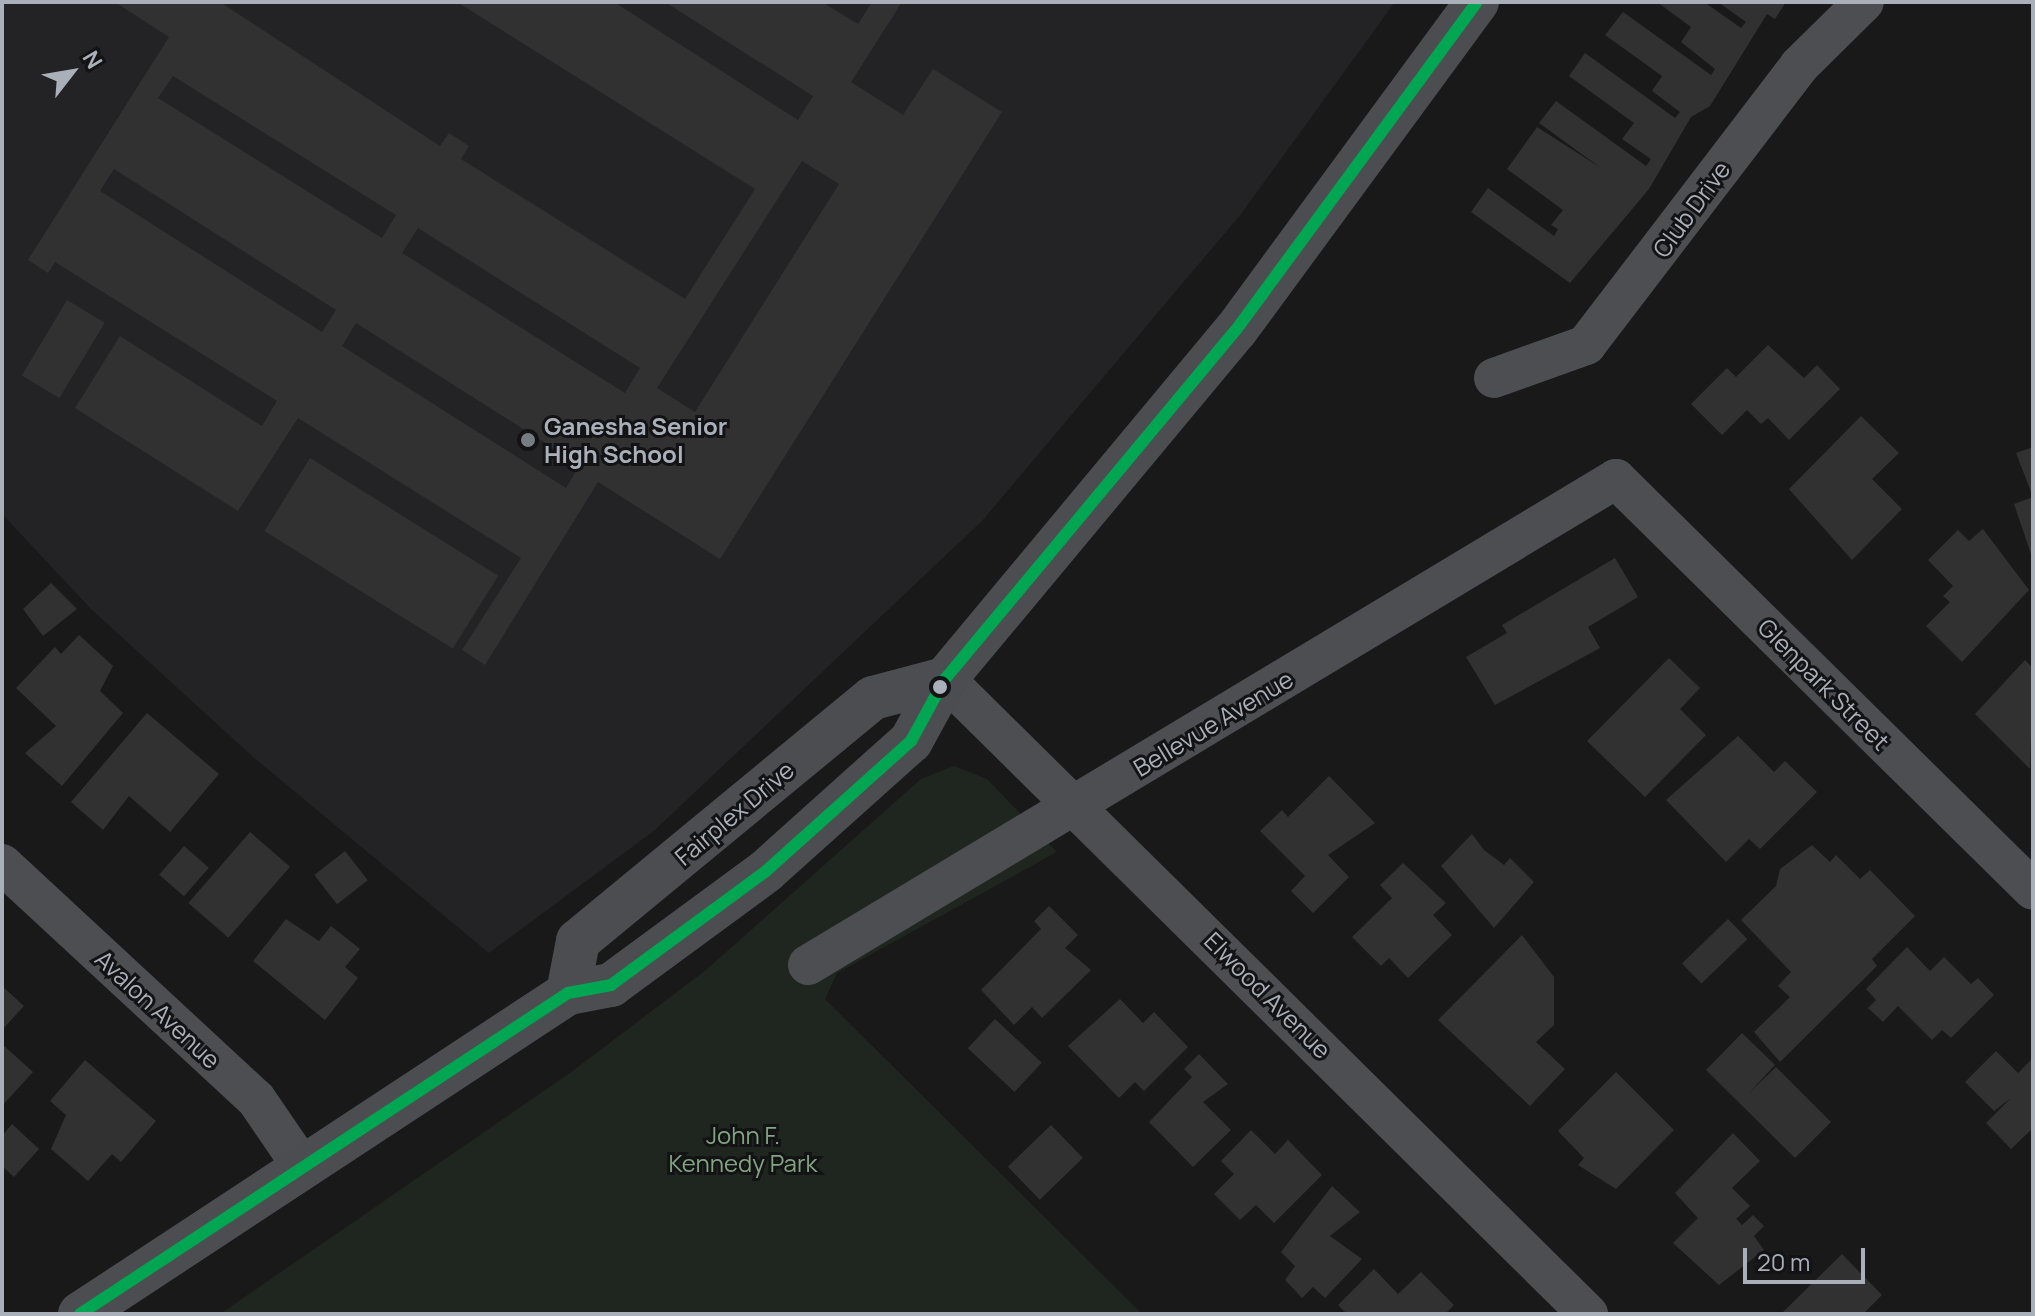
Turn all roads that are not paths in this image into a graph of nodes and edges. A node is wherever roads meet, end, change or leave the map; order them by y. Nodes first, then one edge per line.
1 (1477, 2) edge
2 (1864, 2) edge
3 (1494, 378) dead end
4 (1616, 479) joint
5 (945, 679) junction
6 (1078, 805) junction
7 (2, 864) edge
8 (2033, 890) edge
9 (808, 965) dead end
10 (568, 993) junction
11 (301, 1165) junction
12 (80, 1314) edge
13 (1588, 1314) edge

1 - 5 main road
2 - 3 street, Club Drive
4 - 6 street, Bellevue Avenue
4 - 8 street, Glenpark Street
5 - 6 street, Elwood Avenue
5 - 10 main road
5 - 10 main road, Fairplex Drive
6 - 9 street, Bellevue Avenue
6 - 13 street, Elwood Avenue
7 - 11 street, Avalon Avenue
10 - 11 main road
11 - 12 main road

